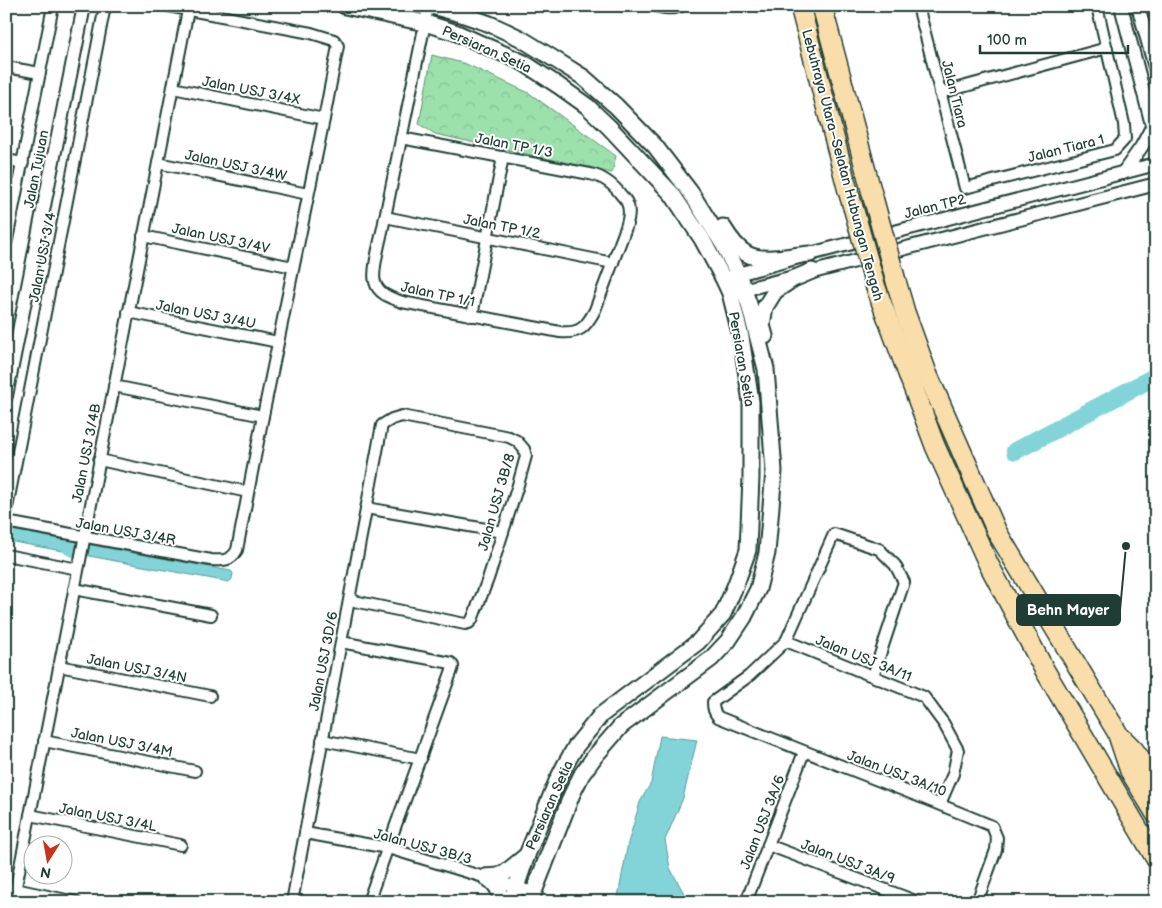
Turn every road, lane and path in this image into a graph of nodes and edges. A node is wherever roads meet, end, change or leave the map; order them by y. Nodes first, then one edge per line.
1 (52, 6) edge
2 (84, 6) edge
3 (105, 6) edge
4 (168, 6) edge
5 (345, 6) edge
6 (430, 6) edge
7 (654, 6) edge
8 (681, 6) edge
9 (800, 6) edge
10 (822, 6) edge
11 (918, 6) edge
12 (1097, 6) edge
13 (1121, 6) edge
14 (1138, 6) edge
15 (188, 10) junction
16 (425, 23) junction
17 (1107, 48) junction
18 (6, 67) edge
19 (1156, 71) edge
20 (40, 73) junction
21 (173, 88) junction
22 (940, 93) junction
23 (324, 118) junction
24 (1152, 126) junction
25 (401, 138) junction
26 (1156, 140) edge
27 (655, 146) junction
28 (503, 157) junction
29 (6, 160) edge
30 (23, 163) junction
31 (158, 163) junction
32 (1156, 164) edge
33 (1123, 173) junction
34 (1156, 184) edge
35 (965, 188) joint
36 (618, 190) joint
37 (308, 194) junction
38 (385, 217) junction
39 (144, 236) junction
40 (487, 237) junction
41 (6, 245) edge
42 (810, 254) junction
43 (613, 263) junction
44 (293, 267) junction
45 (812, 271) junction
46 (734, 284) junction
47 (128, 312) junction
48 (472, 316) junction
49 (278, 342) junction
50 (114, 386) junction
51 (6, 396) edge
52 (263, 416) junction
53 (382, 425) joint
54 (99, 460) junction
55 (774, 471) junction
56 (248, 492) junction
57 (366, 508) junction
58 (6, 512) edge
59 (6, 522) edge
60 (503, 532) junction
61 (84, 537) junction
62 (6, 555) edge
63 (78, 569) junction
64 (74, 589) junction
65 (349, 600) junction
66 (211, 615) dead end
67 (786, 641) junction
68 (341, 642) junction
69 (58, 666) junction
70 (873, 676) junction
71 (210, 696) dead end
72 (1117, 732) junction
73 (322, 740) junction
74 (44, 741) junction
75 (804, 752) junction
76 (421, 759) junction
77 (195, 771) dead end
78 (1156, 781) edge
79 (940, 804) junction
80 (1156, 814) edge
81 (30, 815) junction
82 (305, 833) junction
83 (768, 845) junction
84 (181, 846) dead end
85 (388, 848) junction
86 (527, 855) junction
87 (1156, 858) edge
88 (486, 877) junction
89 (15, 889) junction
90 (514, 895) edge
91 (532, 897) edge
92 (13, 902) edge
93 (76, 902) edge
94 (292, 902) edge
95 (368, 902) edge
96 (502, 902) edge
97 (746, 902) edge
98 (918, 902) edge
99 (977, 902) edge

1 - 20 street
2 - 51 street, Jalan Tujuan
3 - 58 street, Jalan USJ 3/4
4 - 15 street
5 - 16 main road, Persiaran Setia
6 - 16 street, Jalan TP 1/1
6 - 27 main road, Persiaran Setia
7 - 8 street
9 - 87 highway, Lebuhraya Utara–Selatan Hubungan Tengah, bridge
10 - 72 highway, Lebuhraya Utara–Selatan Hubungan Tengah, bridge
11 - 22 street, Jalan Tiara
12 - 17 street, Jalan Tiara 1
13 - 24 street
14 - 19 street
15 - 21 street, Jalan USJ 3/4B
15 - 23 street
16 - 25 street, Jalan TP 1/1
16 - 46 main road, Persiaran Setia
17 - 22 street
17 - 35 street, Jalan Tiara 1
18 - 20 street
20 - 30 street
21 - 23 street, Jalan USJ 3/4X
21 - 31 street, Jalan USJ 3/4B
22 - 35 street, Jalan Tiara
23 - 37 street
24 - 26 street
24 - 33 street
25 - 28 street, Jalan TP 1/3
25 - 38 street, Jalan TP 1/1
27 - 42 main road
27 - 46 main road, Persiaran Setia
28 - 36 street, Jalan TP 1/3
28 - 40 street
29 - 30 street
30 - 41 street
31 - 37 street, Jalan USJ 3/4W
31 - 39 street, Jalan USJ 3/4B
32 - 33 street, Jalan TP2
33 - 42 street, Jalan TP2
34 - 45 street
36 - 43 street, Jalan TP 1/1
37 - 44 street
38 - 40 street, Jalan TP 1/2
38 - 48 street, Jalan TP 1/1
39 - 44 street, Jalan USJ 3/4V
39 - 47 street, Jalan USJ 3/4B
40 - 43 street, Jalan TP 1/2
40 - 48 street
42 - 46 street, Jalan TP2
43 - 48 street, Jalan TP 1/1
44 - 49 street
45 - 46 street
45 - 55 main road
46 - 55 main road, Persiaran Setia
46 - 86 main road, Persiaran Setia
47 - 49 street, Jalan USJ 3/4U
47 - 50 street, Jalan USJ 3/4B
49 - 52 street
50 - 52 street
50 - 54 street, Jalan USJ 3/4B
52 - 56 street
53 - 57 street, Jalan USJ 3D/6
53 - 60 street, Jalan USJ 3B/8
54 - 56 street
54 - 61 street, Jalan USJ 3/4B
55 - 91 main road, Persiaran Setia
56 - 61 street, Jalan USJ 3/4R
57 - 60 street
57 - 65 street, Jalan USJ 3D/6
59 - 61 street, Jalan USJ 3/4R
60 - 65 street, Jalan USJ 3B/8
61 - 63 street, Jalan USJ 3/4B
62 - 63 street
63 - 64 street, Jalan USJ 3/4B
64 - 66 street
64 - 69 street, Jalan USJ 3/4B
65 - 68 street, Jalan USJ 3D/6
67 - 70 street, Jalan USJ 3A/11
67 - 70 street
67 - 75 street, Jalan USJ 3A/10
68 - 73 street, Jalan USJ 3D/6
68 - 76 street
69 - 71 street, Jalan USJ 3/4N
69 - 74 street, Jalan USJ 3/4B
70 - 79 street, Jalan USJ 3A/11
72 - 78 highway
72 - 80 highway, Lebuhraya Utara–Selatan Hubungan Tengah
73 - 76 street
73 - 82 street, Jalan USJ 3D/6
74 - 77 street, Jalan USJ 3/4M
74 - 81 street, Jalan USJ 3/4B
75 - 79 street, Jalan USJ 3A/10
75 - 83 street, Jalan USJ 3A/6
76 - 85 street
79 - 99 street, Jalan USJ 3A/10
81 - 84 street, Jalan USJ 3/4L
81 - 89 street, Jalan USJ 3/4B
82 - 85 street, Jalan USJ 3B/3
82 - 94 street, Jalan USJ 3D/6
83 - 97 street, Jalan USJ 3A/6
83 - 98 street, Jalan USJ 3A/9
85 - 88 street, Jalan USJ 3B/3
85 - 95 street
86 - 88 main road
86 - 90 main road, Persiaran Setia
88 - 90 street, Jalan USJ 3B/3
88 - 96 main road
89 - 92 street, Jalan USJ 3/4B
89 - 93 street
90 - 91 street, Jalan USJ 3B/3

